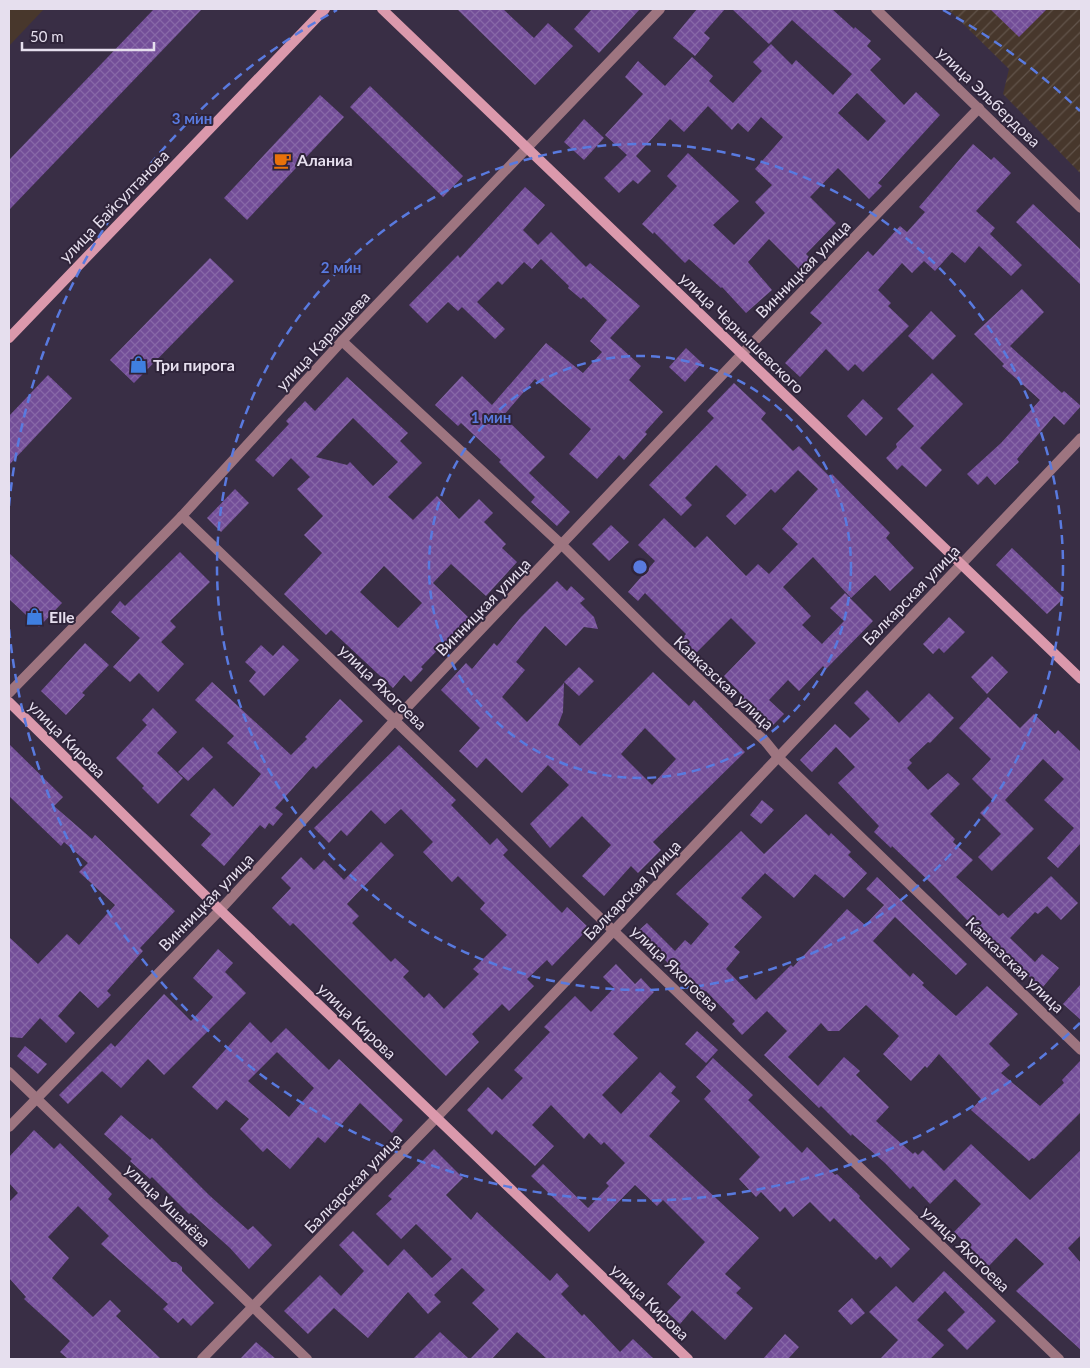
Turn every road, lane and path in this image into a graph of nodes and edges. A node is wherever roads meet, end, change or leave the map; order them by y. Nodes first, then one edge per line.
1 (325, 9) edge
2 (382, 9) edge
3 (660, 9) edge
4 (876, 9) edge
5 (979, 108) junction
6 (527, 150) junction
7 (1081, 208) edge
8 (9, 338) edge
9 (342, 341) junction
10 (742, 354) junction
11 (1081, 438) edge
12 (182, 516) junction
13 (562, 545) junction
14 (961, 564) junction
15 (1081, 679) edge
16 (9, 693) edge
17 (9, 702) edge
18 (395, 720) junction
19 (778, 758) junction
20 (220, 910) junction
21 (614, 930) junction
22 (1081, 1050) edge
23 (9, 1072) edge
24 (36, 1099) junction
25 (436, 1118) junction
26 (9, 1127) edge
27 (253, 1308) junction
28 (202, 1359) edge
29 (307, 1359) edge
30 (688, 1359) edge
31 (1059, 1359) edge

1 - 8 street, улица Байсултанова
2 - 6 street, улица Чернышевского
3 - 6 street, улица Карашаева
4 - 5 street, улица Эльбердова
5 - 7 street, улица Эльбердова
5 - 10 street, Винницкая улица
6 - 9 street, улица Карашаева
6 - 10 street, улица Чернышевского
9 - 12 street, улица Карашаева
9 - 13 street, Кавказская улица
10 - 13 street, Винницкая улица
10 - 14 street, улица Чернышевского
11 - 14 street, Балкарская улица
12 - 16 street, улица Карашаева
12 - 18 street, улица Яхогоева
13 - 18 street, Винницкая улица
13 - 19 street, Кавказская улица
14 - 15 street, улица Чернышевского
14 - 19 street, Балкарская улица
17 - 20 street, улица Кирова
18 - 20 street, Винницкая улица
18 - 21 street, улица Яхогоева
19 - 21 street, Балкарская улица
19 - 22 street, Кавказская улица
20 - 24 street, Винницкая улица
20 - 25 street, улица Кирова
21 - 25 street, Балкарская улица
21 - 31 street, улица Яхогоева
23 - 24 street, улица Ушанёва
24 - 26 street, Винницкая улица
24 - 27 street, улица Ушанёва
25 - 27 street, Балкарская улица
25 - 30 street, улица Кирова
27 - 28 street, Балкарская улица
27 - 29 street, улица Ушанёва

